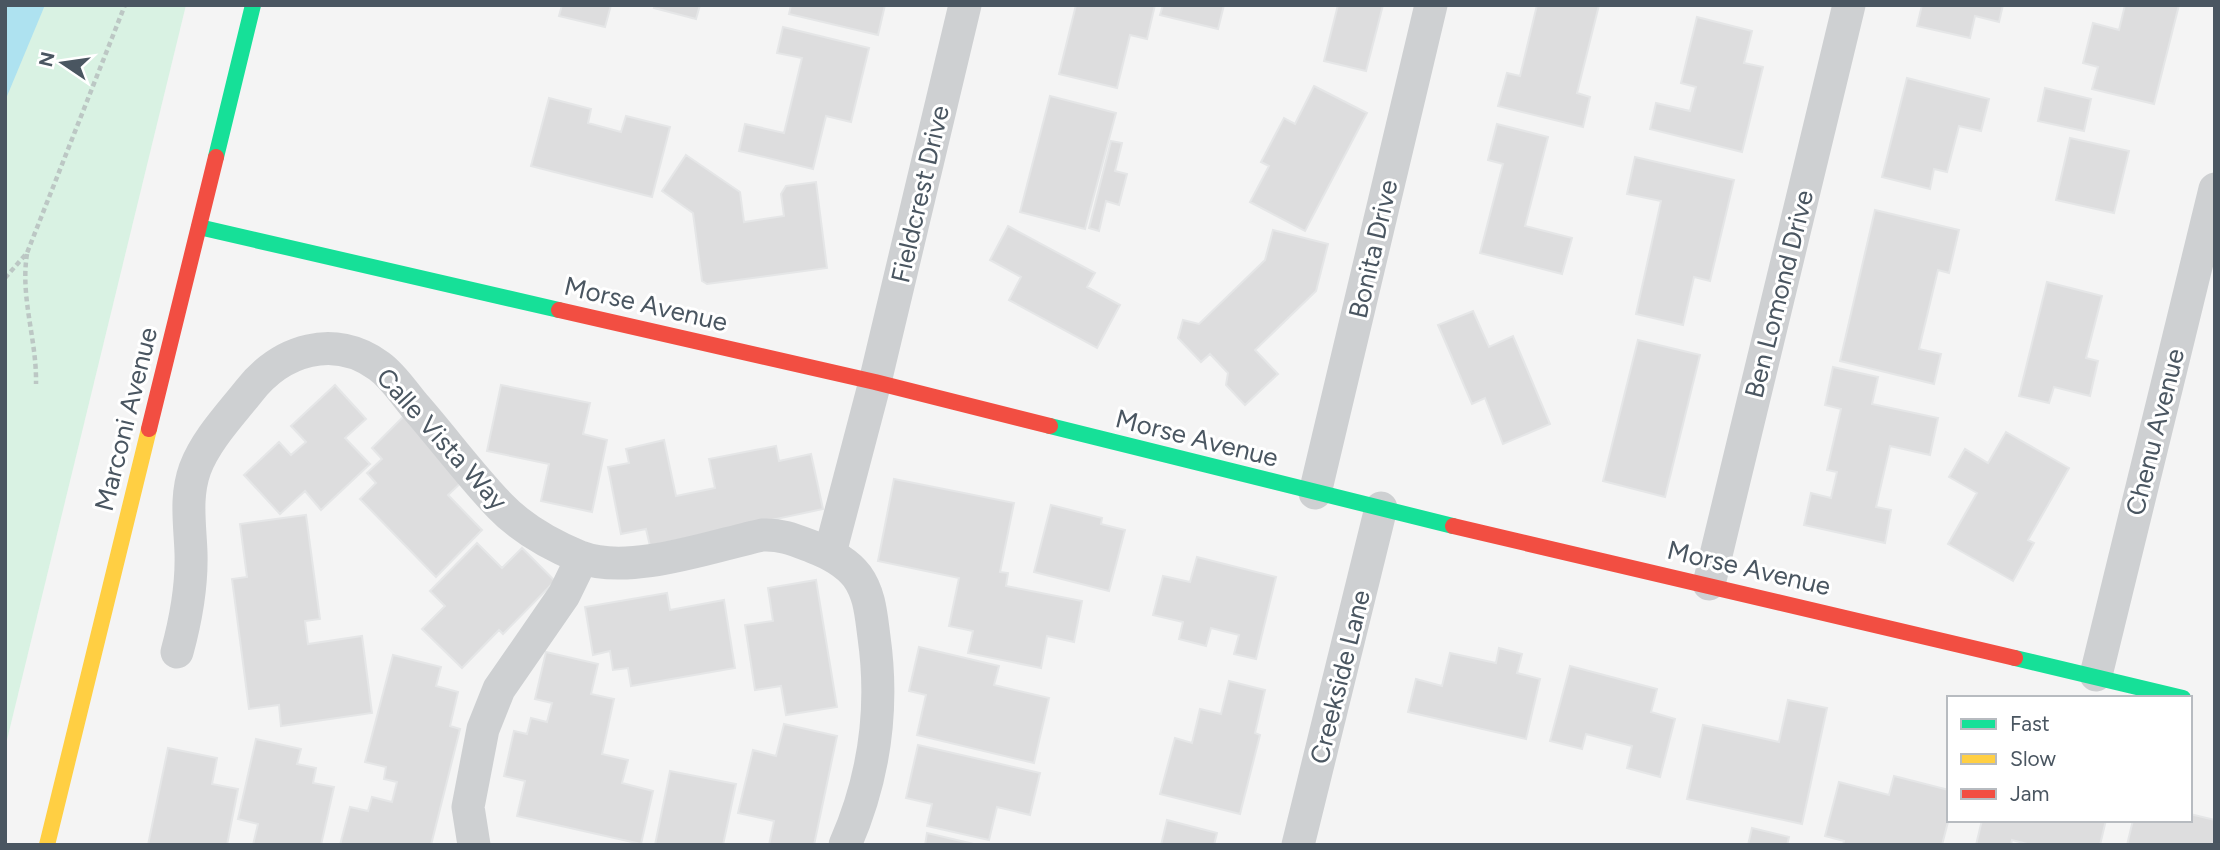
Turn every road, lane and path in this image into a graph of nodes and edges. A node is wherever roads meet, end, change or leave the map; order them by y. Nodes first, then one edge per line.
1 (125, 5) edge
2 (253, 5) edge
3 (965, 5) edge
4 (1431, 5) edge
5 (1849, 5) edge
6 (2215, 189) edge
7 (199, 227) junction
8 (27, 253) junction
9 (5, 278) edge
10 (875, 382) junction
11 (36, 384) dead end
12 (1315, 493) junction
13 (1381, 508) junction
14 (830, 553) junction
15 (582, 558) junction
16 (1709, 584) junction
17 (177, 652) dead end
18 (2096, 675) junction
19 (2175, 696) edge
20 (47, 845) edge
21 (474, 845) edge
22 (845, 845) edge
23 (1298, 845) edge

1 - 8 path
2 - 7 street, Marconi Avenue
3 - 10 street, Fieldcrest Drive
4 - 12 street, Bonita Drive
5 - 16 street, Ben Lomond Drive
6 - 18 street, Chenu Avenue
7 - 10 street, Morse Avenue
7 - 20 street, Marconi Avenue
8 - 9 path
8 - 11 path
10 - 12 street, Morse Avenue
10 - 14 street
12 - 13 street, Morse Avenue
13 - 16 street, Morse Avenue
13 - 23 street, Creekside Lane
14 - 15 street, Calle Vista Way
14 - 22 street, Calle Vista Way
15 - 17 street, Calle Vista Way
15 - 21 street
16 - 18 street, Morse Avenue
18 - 19 street, Morse Avenue

